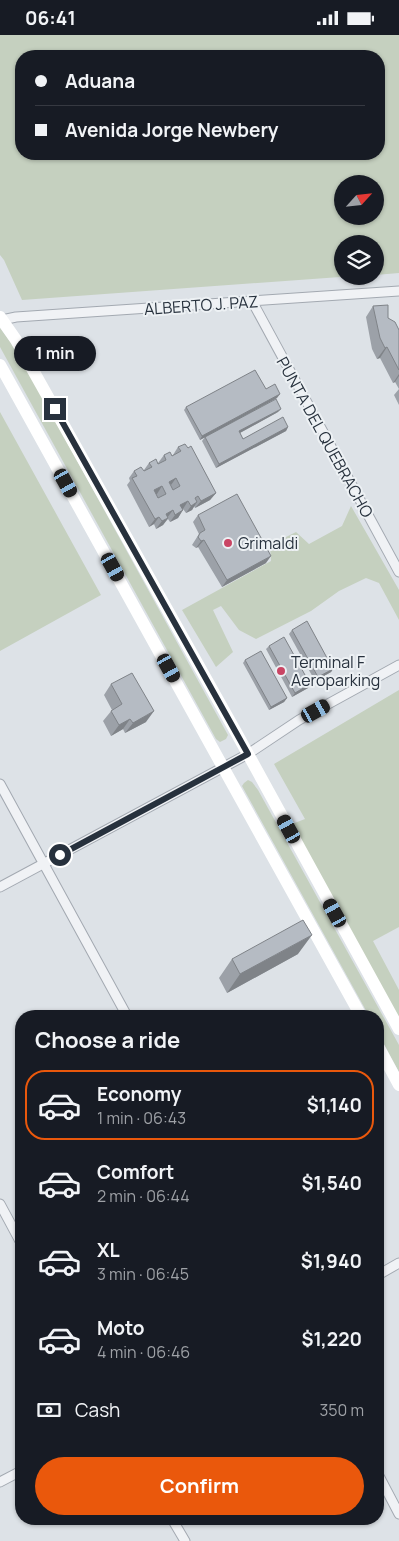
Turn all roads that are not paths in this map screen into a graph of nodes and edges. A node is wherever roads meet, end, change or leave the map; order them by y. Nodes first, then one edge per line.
1 (399, 291) edge
2 (252, 301) junction
3 (1, 319) edge
4 (0, 365) edge
5 (399, 572) edge
6 (399, 665) edge
7 (248, 754) junction
8 (224, 767) junction
9 (0, 784) edge
10 (44, 863) junction
11 (0, 887) edge
12 (124, 1010) edge
13 (358, 1010) edge
14 (399, 1029) edge
15 (384, 1057) edge
16 (399, 1085) edge
17 (0, 1204) edge
18 (15, 1232) edge
19 (399, 1263) edge
20 (384, 1272) edge
21 (15, 1474) edge
22 (0, 1482) edge
23 (384, 1485) edge
24 (399, 1513) edge
25 (175, 1525) edge
26 (184, 1541) edge

1 - 2 street, ALBERTO J. PAZ
2 - 3 street, ALBERTO J. PAZ
2 - 5 street, PUNTA DEL QUEBRACHO
3 - 7 main road
4 - 8 main road
6 - 7 street
7 - 8 street
7 - 14 main road
8 - 10 street
8 - 13 main road
9 - 10 street
10 - 11 street
10 - 12 street
15 - 16 main road
17 - 18 street
19 - 20 street
21 - 22 street
23 - 24 street
25 - 26 street

